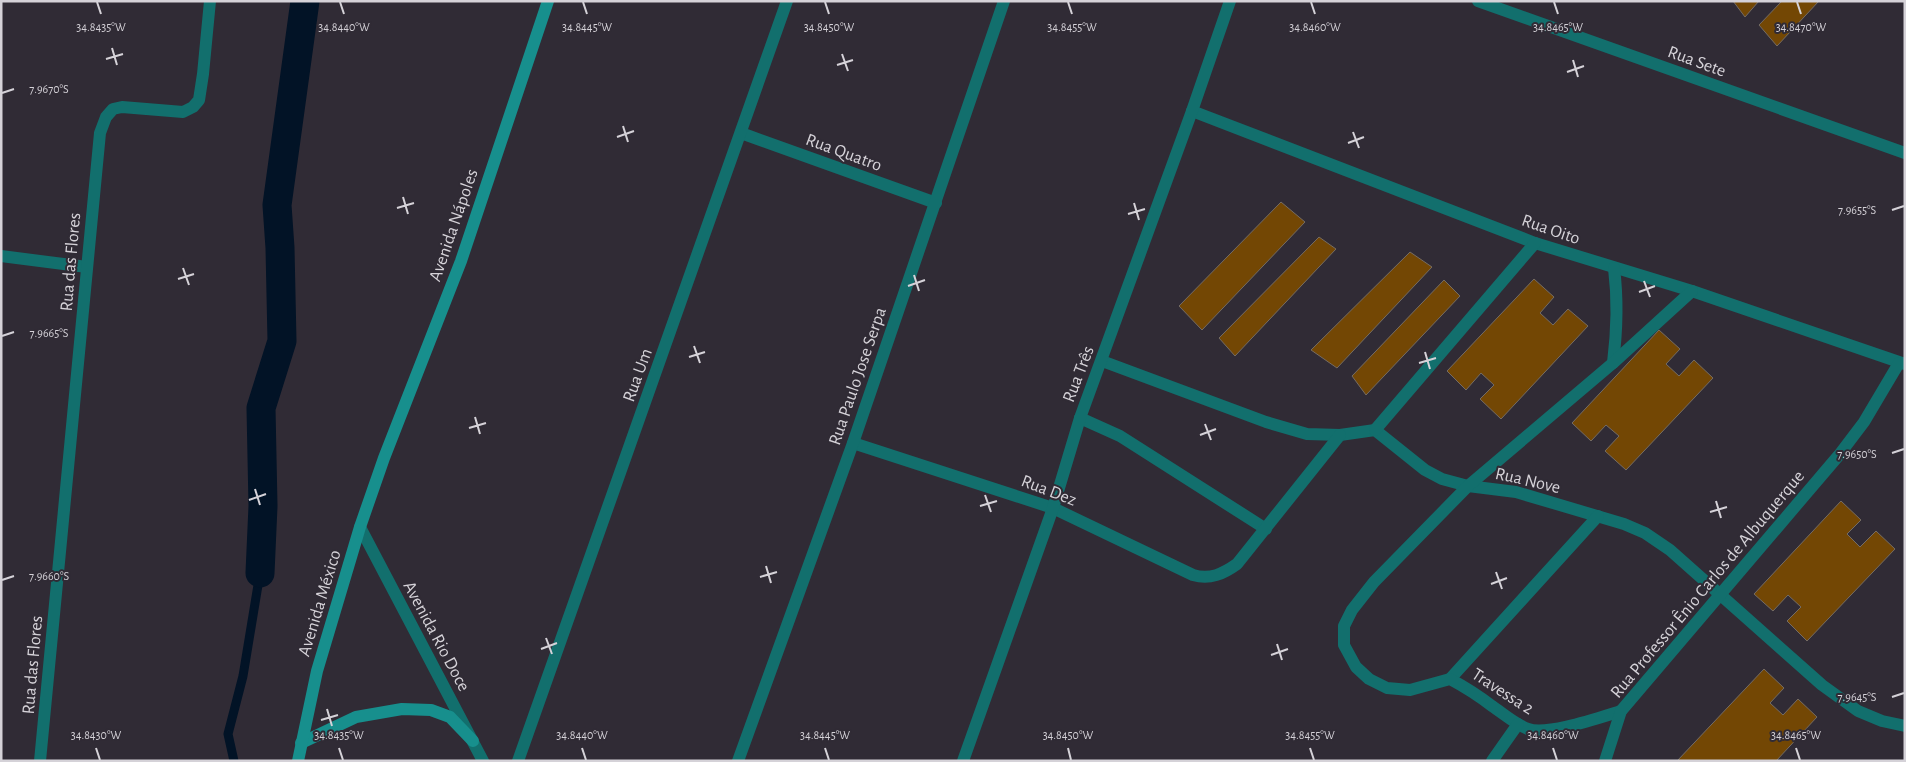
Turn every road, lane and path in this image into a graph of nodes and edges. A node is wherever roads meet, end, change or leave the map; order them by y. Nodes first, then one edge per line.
1 (210, 1) edge
2 (548, 1) edge
3 (787, 1) edge
4 (1004, 1) edge
5 (1230, 1) edge
6 (1478, 1) edge
7 (1192, 111) junction
8 (741, 133) junction
9 (1905, 153) edge
10 (936, 203) junction
11 (1536, 243) junction
12 (1, 256) edge
13 (87, 267) junction
14 (1614, 268) junction
15 (1692, 290) junction
16 (1102, 361) junction
17 (1613, 363) junction
18 (1902, 363) edge
19 (1080, 418) junction
20 (1375, 430) junction
21 (1340, 435) junction
22 (853, 444) junction
23 (384, 458) joint
24 (1468, 486) junction
25 (1053, 508) junction
26 (1598, 516) junction
27 (360, 527) junction
28 (1266, 529) junction
29 (1721, 594) junction
30 (1450, 679) junction
31 (1622, 711) junction
32 (1518, 724) junction
33 (1905, 726) edge
34 (473, 741) junction
35 (301, 743) junction
36 (40, 761) edge
37 (298, 761) edge
38 (483, 761) edge
39 (518, 761) edge
40 (738, 761) edge
41 (963, 761) edge
42 (1492, 761) edge
43 (1605, 761) edge

1 - 13 street, Rua das Flores
2 - 23 main road, Avenida Nápoles
3 - 8 street, Rua Um
4 - 10 street, Rua Paulo Jose Serpa
5 - 7 street, Rua Três
6 - 9 street, Rua Sete
7 - 11 street, Rua Oito
7 - 16 street, Rua Três
8 - 10 street, Rua Quatro
8 - 39 street, Rua Um
10 - 22 street, Rua Paulo Jose Serpa
11 - 14 street, Rua Oito
11 - 20 street
12 - 13 street
13 - 36 street, Rua das Flores
14 - 15 street, Rua Oito
14 - 17 street
15 - 17 street
15 - 18 street, Rua Oito
16 - 19 street, Rua Três
16 - 21 street
17 - 24 street
18 - 29 street, Rua Professor Ênio Carlos de Albuquerque
19 - 25 street, Rua Três
19 - 28 street
20 - 21 street
20 - 24 street, Rua Nove
21 - 28 street
22 - 25 street, Rua Dez
22 - 40 street, Rua Paulo Jose Serpa
23 - 27 main road, Avenida México
24 - 26 street, Rua Nove
24 - 30 street, Travessa 2
25 - 28 street, Rua Dez
25 - 41 street, Rua Três
26 - 29 street, Rua Nove
26 - 30 street
27 - 34 street, Avenida Rio Doce
27 - 35 main road, Avenida México
29 - 31 street, Rua Professor Ênio Carlos de Albuquerque
29 - 33 street, Rua Nove
30 - 32 street, Travessa 2
31 - 32 street, Travessa 2
31 - 43 street, Rua Professor Ênio Carlos de Albuquerque
32 - 42 street
34 - 35 main road
34 - 38 street, Avenida Rio Doce
35 - 37 main road, Avenida México

